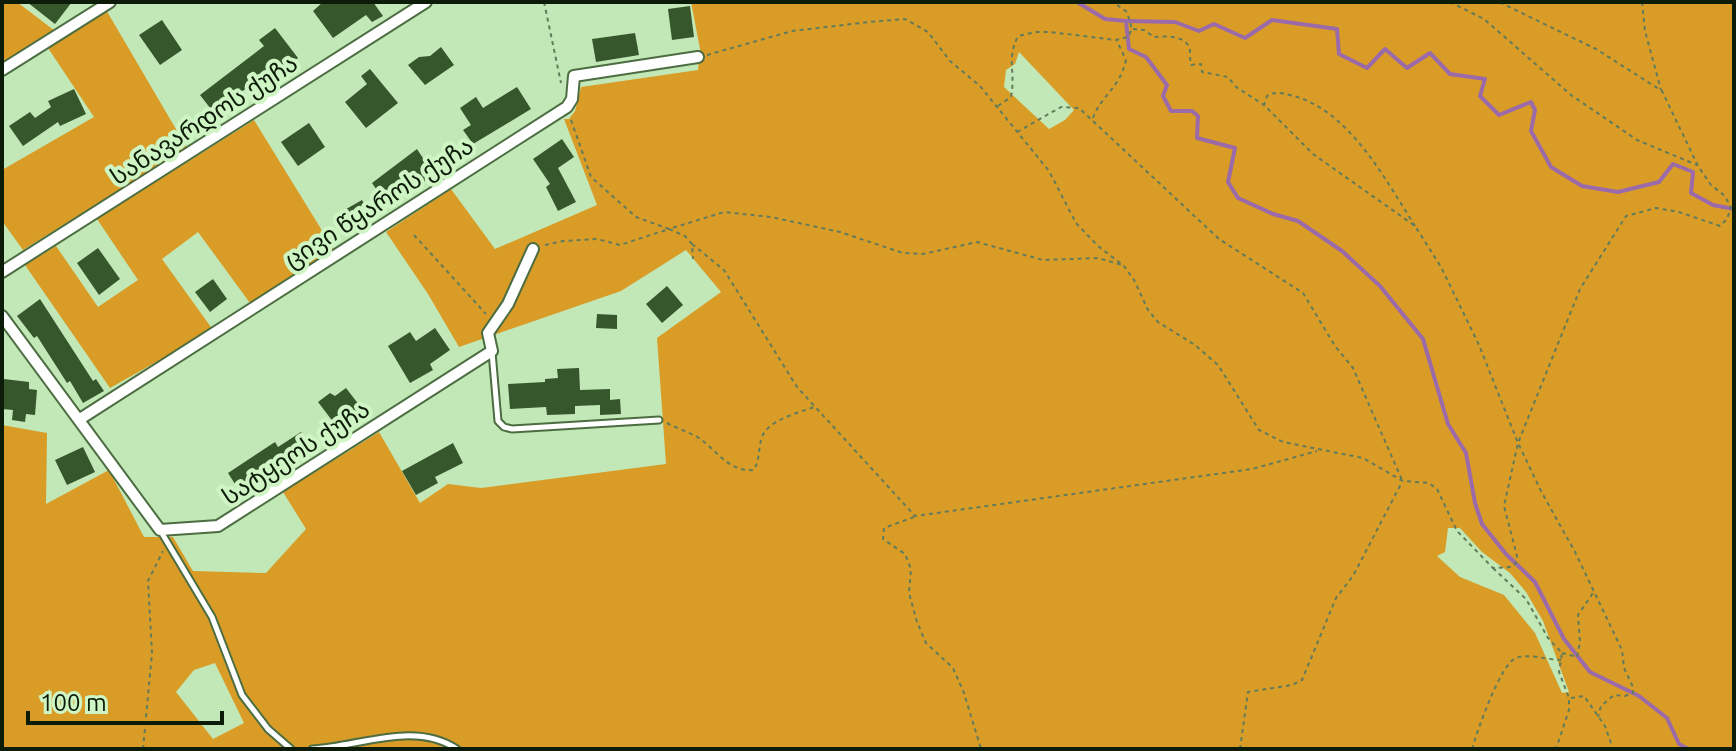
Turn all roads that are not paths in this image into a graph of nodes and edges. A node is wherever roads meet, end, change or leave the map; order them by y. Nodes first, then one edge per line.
1 (110, 2) edge
2 (426, 2) edge
3 (698, 57) road end
4 (2, 70) edge
5 (533, 249) road end
6 (2, 272) edge
7 (2, 316) edge
8 (492, 351) junction
9 (80, 419) junction
10 (659, 420) road end
11 (160, 530) junction
12 (291, 749) edge
13 (312, 749) edge
14 (457, 749) edge

1 - 4 street
2 - 6 street, სანავარდოს ქუჩა
3 - 9 street, ცივი წყაროს ქუჩა
5 - 8 street
7 - 9 street
8 - 10 lane
8 - 11 street, სატყეოს ქუჩა
9 - 11 street
11 - 12 lane
13 - 14 lane

